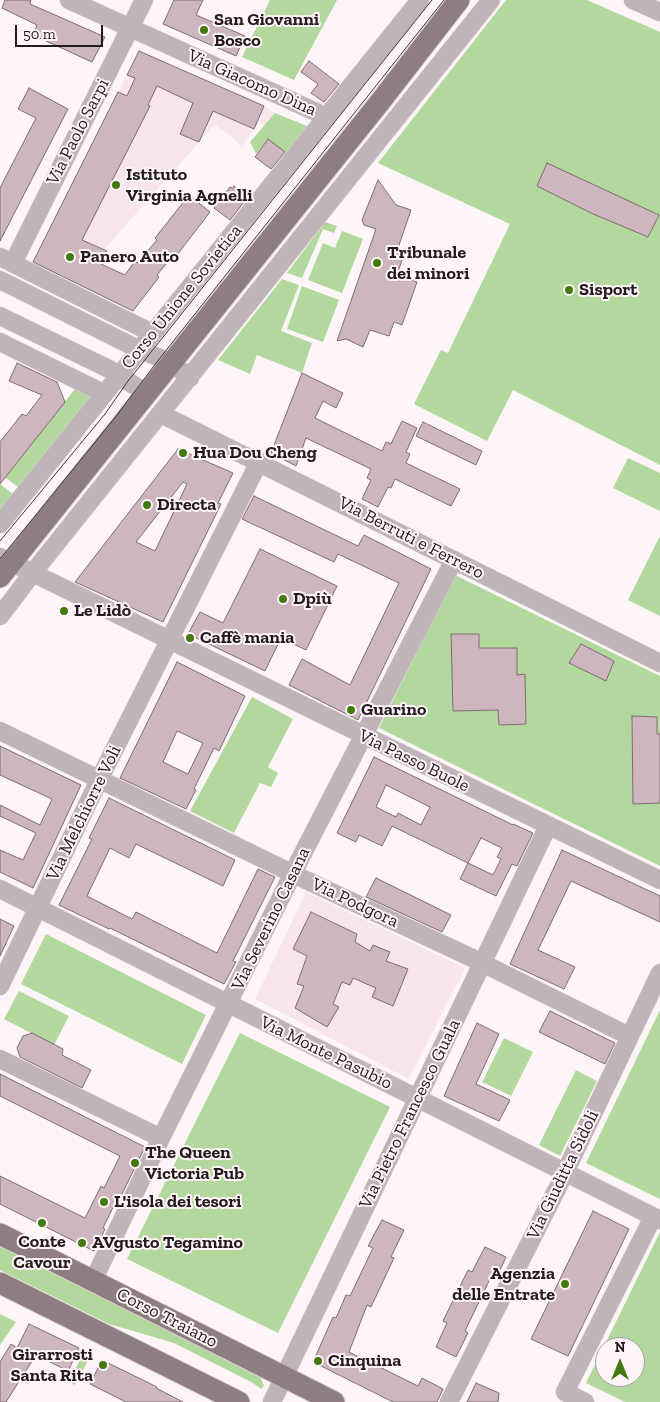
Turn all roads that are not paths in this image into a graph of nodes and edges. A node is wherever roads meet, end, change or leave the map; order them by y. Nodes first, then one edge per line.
1 (69, 0) edge
2 (144, 0) edge
3 (420, 0) edge
4 (459, 0) edge
5 (491, 0) edge
6 (633, 0) edge
7 (660, 12) edge
8 (130, 28) junction
9 (414, 97) junction
10 (380, 102) junction
11 (327, 117) junction
12 (6, 260) edge
13 (0, 280) edge
14 (0, 316) edge
15 (152, 333) junction
16 (0, 342) edge
17 (139, 349) junction
18 (172, 363) junction
19 (118, 375) junction
20 (190, 378) junction
21 (103, 393) junction
22 (146, 393) junction
23 (161, 414) junction
24 (259, 462) junction
25 (0, 524) edge
26 (454, 560) junction
27 (4, 566) edge
28 (32, 574) junction
29 (0, 616) edge
30 (169, 641) junction
31 (660, 663) edge
32 (0, 731) edge
33 (362, 736) junction
34 (100, 778) junction
35 (548, 826) junction
36 (293, 873) junction
37 (660, 880) edge
38 (0, 889) edge
39 (38, 908) junction
40 (482, 963) junction
41 (660, 974) edge
42 (0, 986) edge
43 (228, 1005) junction
44 (629, 1036) junction
45 (0, 1059) edge
46 (418, 1099) junction
47 (161, 1138) junction
48 (566, 1171) junction
49 (657, 1218) edge
50 (0, 1234) edge
51 (93, 1281) junction
52 (0, 1283) edge
53 (285, 1377) junction
54 (240, 1402) edge
55 (272, 1402) edge
56 (334, 1402) edge
57 (449, 1402) edge
58 (585, 1402) edge

1 - 8 street, Via Giacomo Dina
2 - 8 street, Via Paolo Sarpi
3 - 11 street, Corso Unione Sovietica
4 - 10 main road, Corso Unione Sovietica
5 - 9 street
6 - 7 street
8 - 11 street, Via Giacomo Dina
8 - 12 street, Via Paolo Sarpi
9 - 10 street
9 - 20 street
10 - 18 main road, Corso Unione Sovietica
11 - 15 street, Corso Unione Sovietica
12 - 15 street
13 - 17 street
14 - 19 street
15 - 17 street, Corso Unione Sovietica
16 - 21 street
17 - 18 street
17 - 19 street, Corso Unione Sovietica
18 - 20 street
18 - 22 main road, Corso Unione Sovietica
19 - 21 street, Corso Unione Sovietica
19 - 22 street
20 - 23 street
21 - 25 street, Corso Unione Sovietica
22 - 27 main road, Corso Unione Sovietica
23 - 24 street, Via Berruti e Ferrero
23 - 28 street
24 - 26 street, Via Berruti e Ferrero
24 - 30 street
26 - 31 street, Via Berruti e Ferrero
26 - 33 street, Via Severino Casana
27 - 28 street, Via Passo Buole
28 - 29 street
28 - 30 street, Via Passo Buole
30 - 33 street, Via Passo Buole
30 - 34 street, Via Melchiorre Voli
32 - 34 street, Via Podgora
33 - 35 street, Via Passo Buole
33 - 36 street, Via Severino Casana
34 - 36 street, Via Podgora
34 - 39 street, Via Melchiorre Voli
35 - 37 street, Via Passo Buole
35 - 40 street, Via Pietro Francesco Guala
36 - 40 street, Via Podgora
36 - 43 street, Via Severino Casana
38 - 39 street, Via Monte Pasubio
39 - 42 street, Via Melchiorre Voli
39 - 43 street, Via Monte Pasubio
40 - 44 street, Via Podgora
40 - 46 street, Via Pietro Francesco Guala
41 - 44 street, Via Giuditta Sidoli
43 - 46 street, Via Monte Pasubio
43 - 47 street, Via Severino Casana
44 - 48 street, Via Giuditta Sidoli
45 - 47 street
46 - 48 street, Via Monte Pasubio
46 - 53 street, Via Pietro Francesco Guala
47 - 51 street, Via Severino Casana
48 - 49 street, Via Monte Pasubio
48 - 57 street, Via Giuditta Sidoli
49 - 58 street
50 - 51 main road, Corso Traiano
51 - 53 main road, Corso Traiano
52 - 54 main road
53 - 55 street, Via Pietro Francesco Guala
53 - 56 main road, Corso Traiano

